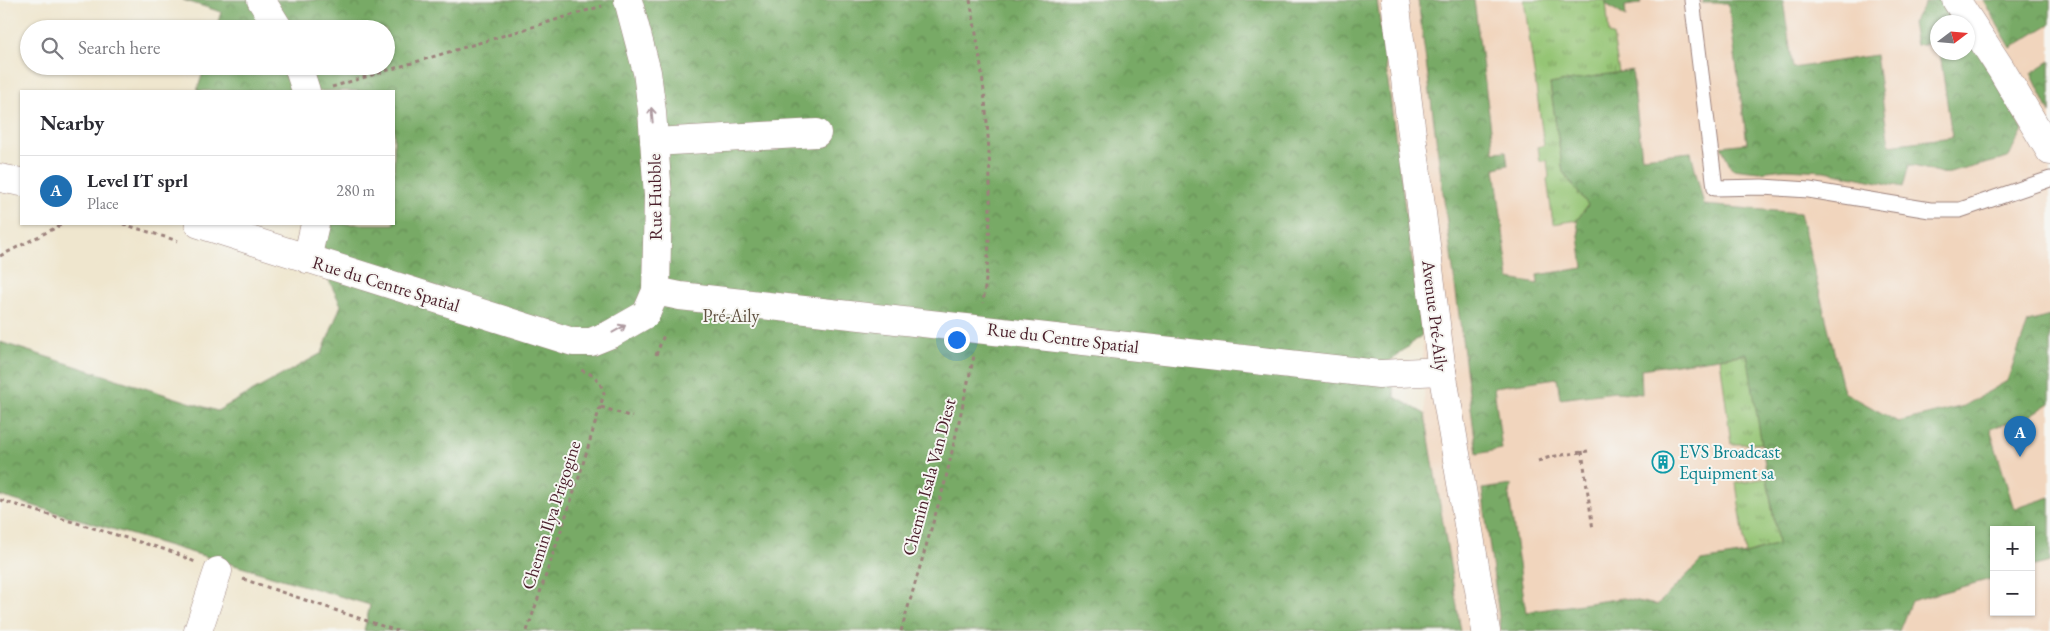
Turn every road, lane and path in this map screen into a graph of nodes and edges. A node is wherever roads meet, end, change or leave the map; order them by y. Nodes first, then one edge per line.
1 (261, 0) edge
2 (970, 0) edge
3 (1395, 0) edge
4 (1692, 0) edge
5 (1956, 0) edge
6 (615, 3) edge
7 (273, 20) edge
8 (395, 67) edge
9 (306, 75) edge
10 (369, 75) edge
11 (318, 90) edge
12 (817, 134) dead end
13 (654, 142) junction
14 (2050, 151) edge
15 (0, 178) edge
16 (2050, 179) edge
17 (20, 182) edge
18 (61, 225) edge
19 (126, 225) edge
20 (202, 225) edge
21 (315, 225) edge
22 (129, 226) dead end
23 (0, 256) edge
24 (307, 259) junction
25 (656, 291) junction
26 (980, 328) junction
27 (573, 342) joint
28 (1442, 371) junction
29 (632, 417) dead end
30 (1582, 451) junction
31 (1588, 451) dead end
32 (1538, 461) dead end
33 (1593, 530) dead end
34 (218, 571) dead end
35 (198, 631) edge
36 (527, 631) edge
37 (901, 631) edge
38 (1486, 631) edge

1 - 7 street
2 - 26 path, Chemin Isala Van Diest
3 - 28 street, Avenue Pré-Aily
4 - 16 lane
5 - 14 street
6 - 8 path
13 -> 6 street, Rue Hubble
9 - 11 street
10 - 11 path
12 - 13 street
13 - 25 street, Rue Hubble
15 - 17 street
18 - 23 path
19 - 22 path
20 - 24 street, Rue du Centre Spatial
21 - 24 street
24 - 27 street, Rue du Centre Spatial
25 - 26 street, Rue du Centre Spatial
27 -> 25 street, Rue Hubble
26 - 28 street, Rue du Centre Spatial
26 - 37 path, Chemin Isala Van Diest
28 - 38 street, Avenue Pré-Aily
29 - 36 path, Chemin Ilya Prigogine
30 - 31 path
30 - 32 path
30 - 33 path
34 - 35 street

